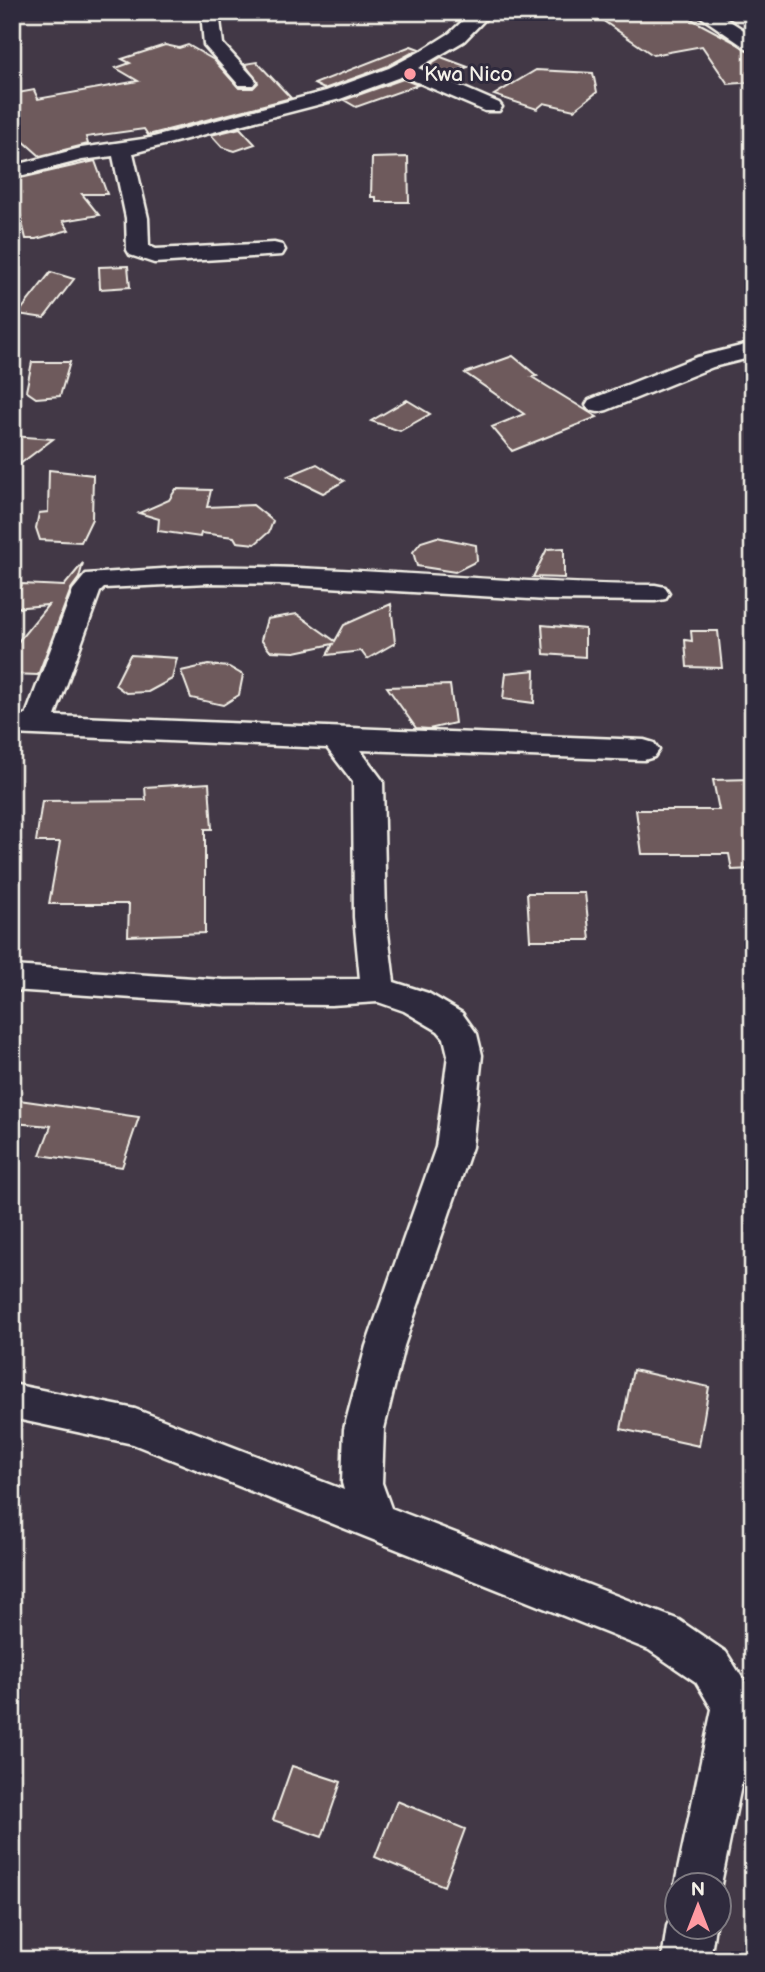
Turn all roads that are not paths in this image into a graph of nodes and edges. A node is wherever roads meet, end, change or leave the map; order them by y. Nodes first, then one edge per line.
1 (210, 12) edge
2 (483, 12) edge
3 (703, 12) edge
4 (753, 44) edge
5 (403, 69) junction
6 (246, 81) dead end
7 (492, 107) dead end
8 (122, 148) junction
9 (12, 172) edge
10 (274, 250) dead end
11 (753, 350) edge
12 (598, 405) dead end
13 (655, 593) dead end
14 (24, 725) edge
15 (336, 739) junction
16 (404, 741) junction
17 (644, 750) dead end
18 (368, 781) junction
19 (12, 978) edge
20 (378, 990) junction
21 (12, 1401) edge
22 (374, 1521) junction
23 (701, 1870) edge
24 (689, 1940) edge
25 (687, 1960) edge

1 - 6 street
2 - 5 street
3 - 4 street
5 - 7 street
5 - 8 street
8 - 9 street
8 - 10 street
11 - 12 street
13 - 14 street
14 - 15 street
15 - 16 street
15 - 18 street
16 - 17 street
16 - 18 street
18 - 20 street
19 - 20 street
20 - 22 street
21 - 22 street
22 - 23 street
24 - 25 street

